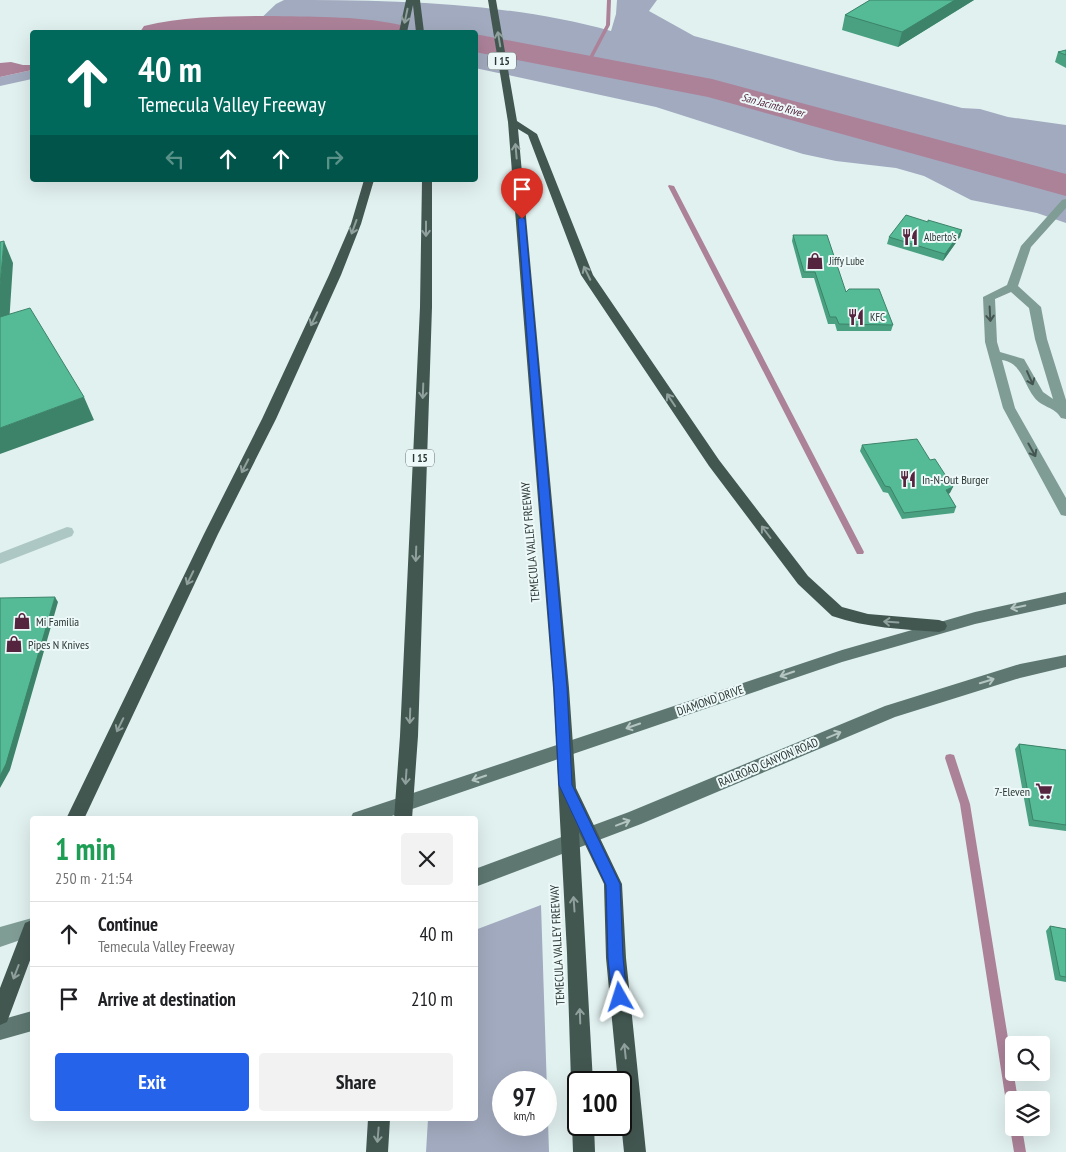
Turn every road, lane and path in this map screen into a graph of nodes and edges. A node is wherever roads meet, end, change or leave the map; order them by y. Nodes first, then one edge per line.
1 (410, 0) edge
2 (416, 0) edge
3 (492, 0) edge
4 (402, 30) edge
5 (420, 30) edge
6 (513, 122) junction
7 (368, 182) edge
8 (427, 182) edge
9 (1066, 202) edge
10 (1012, 287) junction
11 (994, 355) junction
12 (1064, 412) edge
13 (1066, 511) edge
14 (67, 532) dead end
15 (0, 558) edge
16 (1066, 598) edge
17 (939, 626) junction
18 (1066, 661) edge
19 (565, 785) junction
20 (76, 816) edge
21 (368, 816) edge
22 (403, 816) edge
23 (478, 877) edge
24 (30, 929) edge
25 (30, 933) edge
26 (0, 937) edge
27 (0, 1015) edge
28 (30, 1022) edge
29 (0, 1030) edge
30 (582, 1071) edge
31 (379, 1121) edge
32 (583, 1136) edge
33 (376, 1152) edge
34 (584, 1152) edge
35 (635, 1152) edge

1 -> 4 highway
2 - 5 highway
6 -> 3 highway, TEMECULA VALLEY FREEWAY / I 15
17 -> 6 highway
19 -> 6 highway, TEMECULA VALLEY FREEWAY / I 15
7 -> 20 highway
8 -> 22 highway, I 15
9 - 10 main road
10 -> 11 main road
10 - 12 main road
11 -> 12 main road
11 -> 13 main road
14 - 15 street
16 -> 17 main road, DIAMOND DRIVE
17 -> 21 main road, DIAMOND DRIVE
23 -> 18 main road, RAILROAD CANYON ROAD
30 -> 19 highway, TEMECULA VALLEY FREEWAY / I 15
35 -> 19 highway
24 - 26 main road
25 -> 27 highway
28 - 29 main road
31 -> 33 highway
32 - 34 highway

